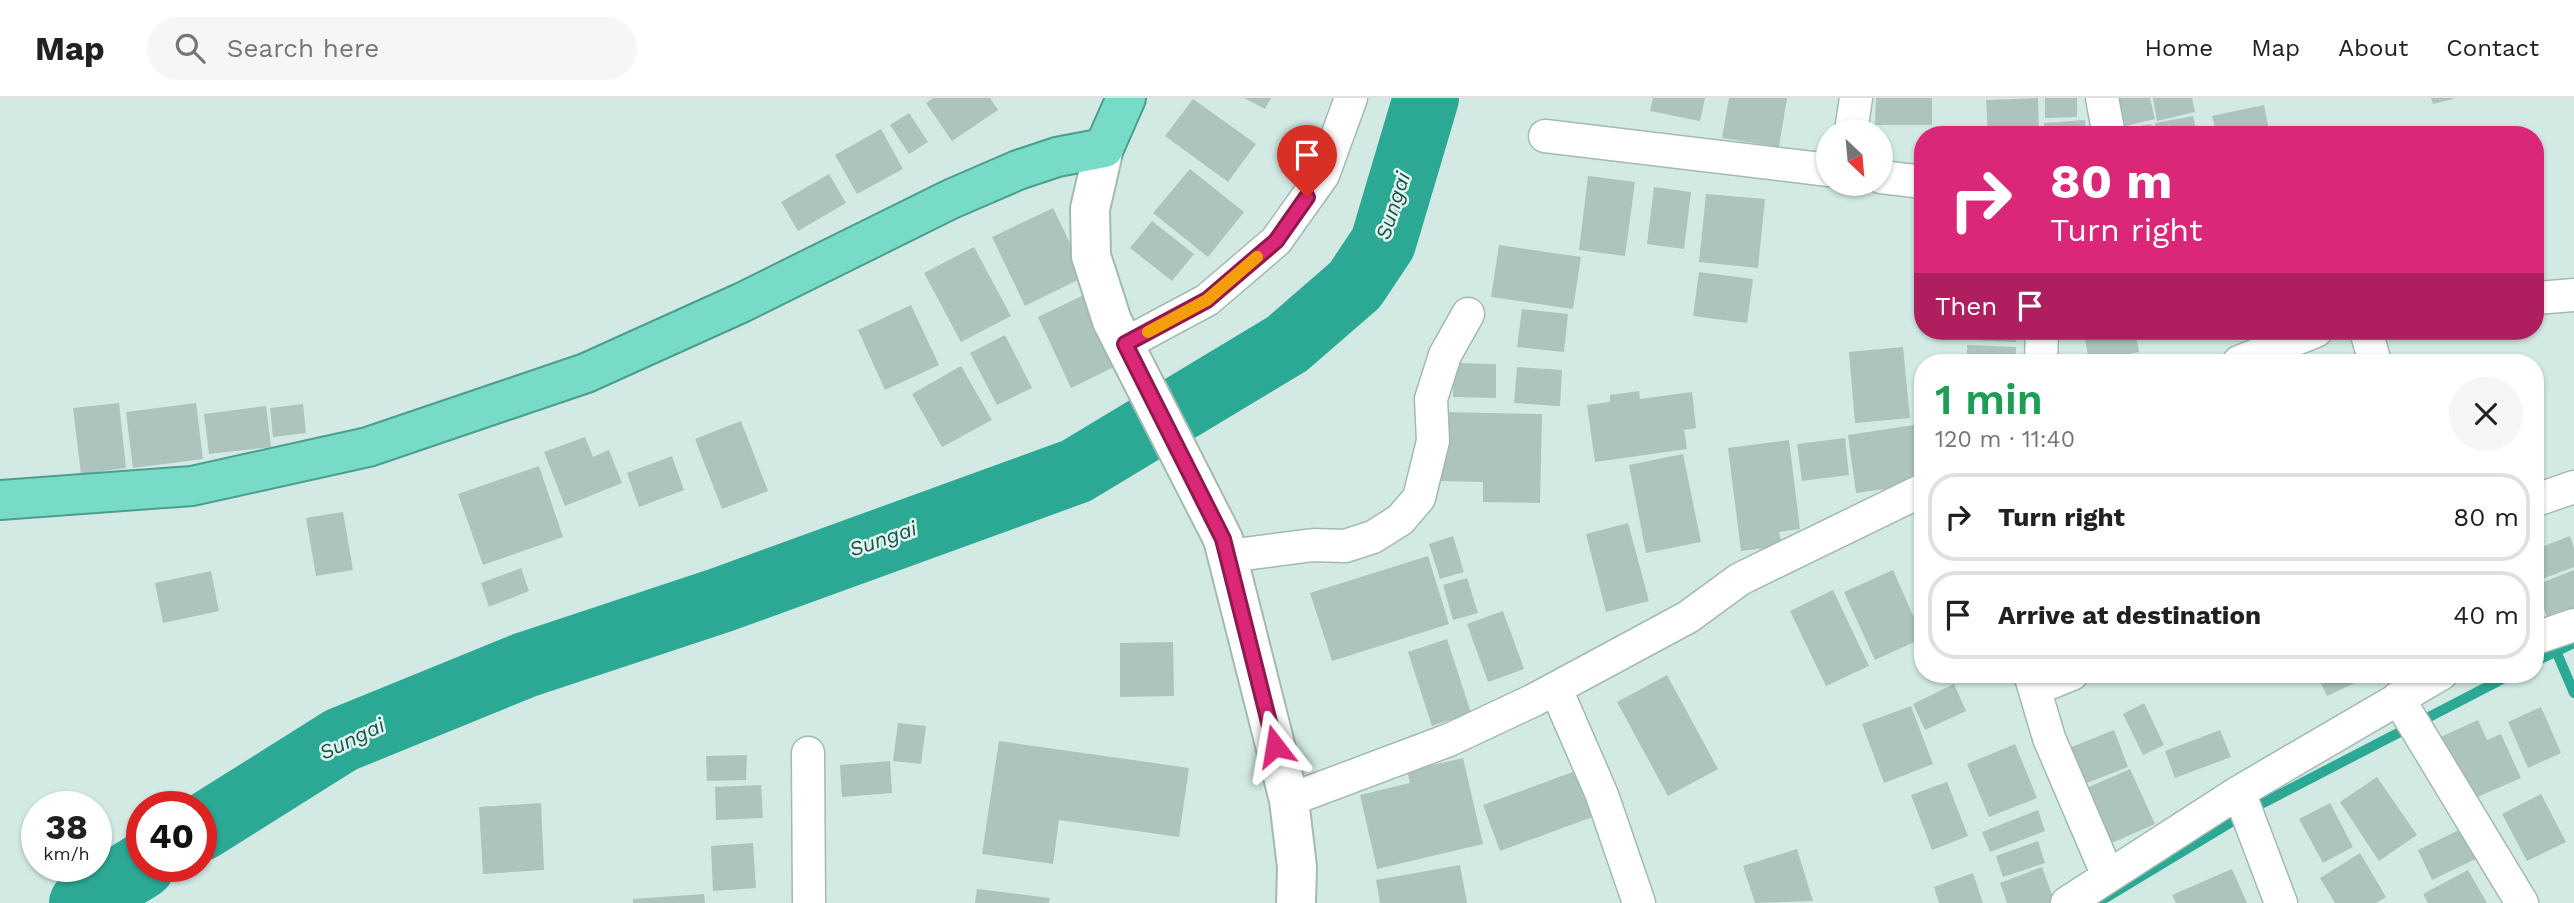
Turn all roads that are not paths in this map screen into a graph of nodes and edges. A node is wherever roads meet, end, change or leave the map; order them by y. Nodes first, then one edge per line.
1 (1126, 98) edge
2 (1351, 98) edge
3 (1856, 98) edge
4 (2102, 98) edge
5 (1853, 119) edge
6 (2107, 126) edge
7 (1545, 136) dead end
8 (1104, 148) junction
9 (1816, 168) edge
10 (1894, 179) edge
11 (1914, 181) edge
12 (2574, 295) edge
13 (2544, 297) edge
14 (1468, 314) dead end
15 (2294, 340) edge
16 (1130, 352) junction
17 (2259, 354) edge
18 (2574, 486) edge
19 (1914, 494) edge
20 (2544, 497) edge
21 (0, 500) edge
22 (1226, 548) junction
23 (2574, 625) edge
24 (2544, 635) edge
25 (2034, 683) edge
26 (2425, 683) edge
27 (1556, 689) junction
28 (2398, 698) junction
29 (808, 753) dead end
30 (2239, 792) junction
31 (1289, 800) junction
32 (2108, 876) junction
33 (809, 903) edge
34 (1296, 903) edge
35 (1639, 903) edge
36 (2067, 903) edge
37 (2281, 903) edge
38 (2522, 903) edge

1 - 8 highway
2 - 16 street
3 - 5 street
4 - 6 street
7 - 9 street
8 - 16 street
8 - 21 highway
10 - 11 street
12 - 13 street
14 - 22 street
15 - 17 street
16 - 22 street
18 - 20 street
19 - 27 street
22 - 31 street
23 - 24 street
25 - 32 street
26 - 28 street
27 - 31 street
27 - 35 street
28 - 30 street
28 - 38 street
29 - 33 street
30 - 32 street
30 - 37 street
31 - 34 street
32 - 36 street

